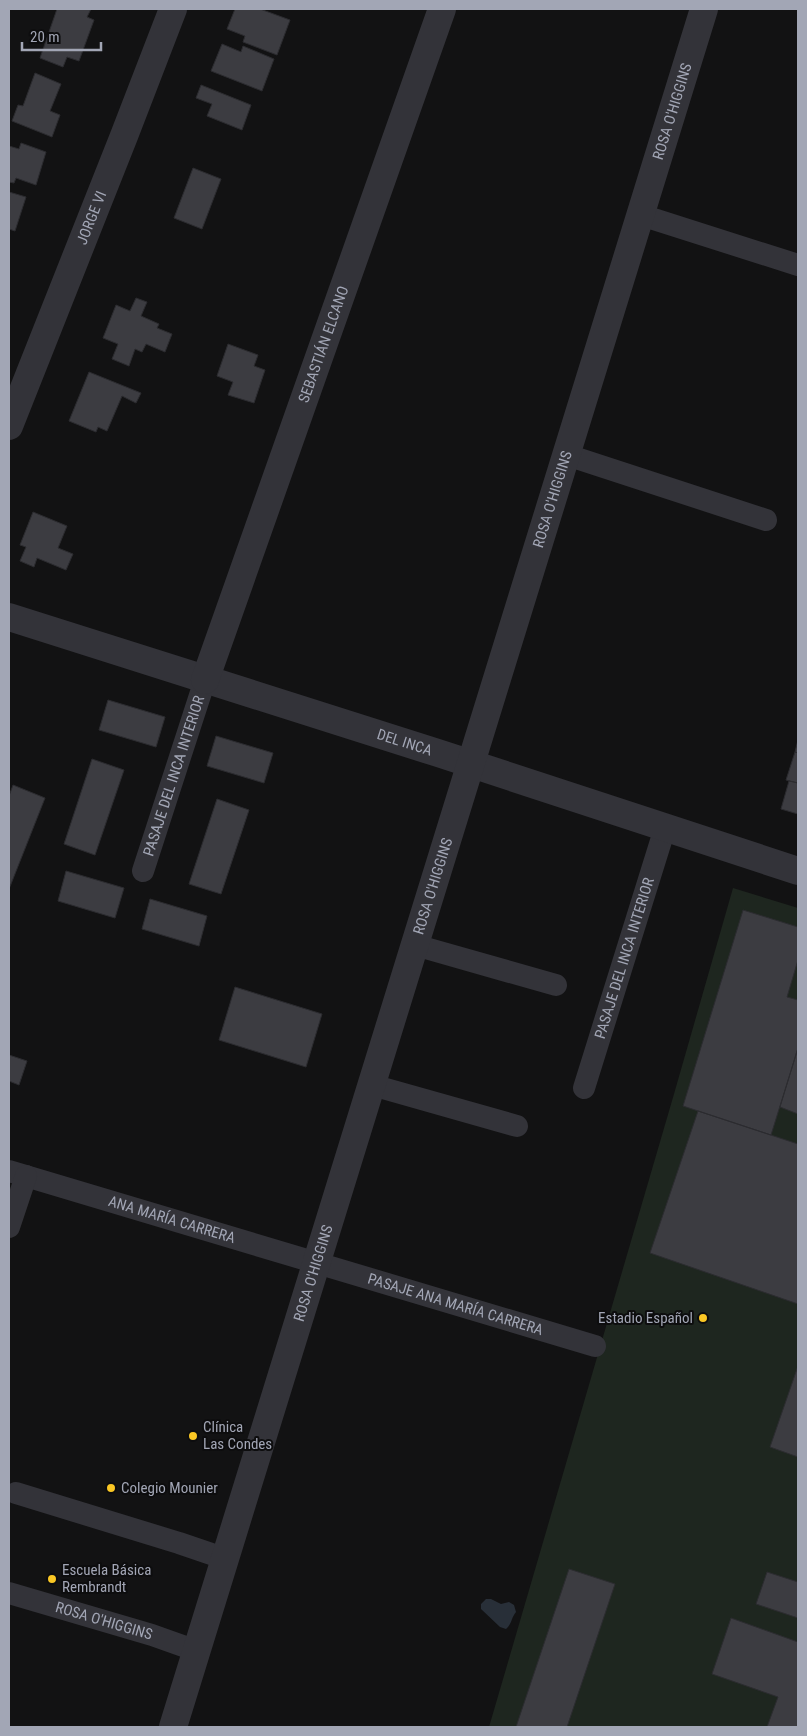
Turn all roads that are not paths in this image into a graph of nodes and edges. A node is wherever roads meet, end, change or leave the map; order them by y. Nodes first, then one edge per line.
1 (173, 9) edge
2 (442, 9) edge
3 (704, 9) edge
4 (641, 215) junction
5 (798, 265) edge
6 (9, 426) edge
7 (566, 455) junction
8 (766, 520) dead end
9 (9, 617) edge
10 (206, 680) junction
11 (471, 764) junction
12 (665, 828) junction
13 (143, 871) dead end
14 (798, 871) edge
15 (415, 945) junction
16 (556, 985) dead end
17 (372, 1085) junction
18 (584, 1088) dead end
19 (517, 1126) dead end
20 (18, 1173) edge
21 (9, 1227) edge
22 (317, 1263) junction
23 (595, 1346) dead end
24 (16, 1493) dead end
25 (226, 1559) junction
26 (9, 1592) edge
27 (197, 1651) junction
28 (173, 1727) edge

1 - 6 street, JORGE VI
2 - 10 street, SEBASTIÁN ELCANO
3 - 4 street, ROSA O'HIGGINS
4 - 5 street
4 - 7 street, ROSA O'HIGGINS
7 - 8 street
7 - 11 street, ROSA O'HIGGINS
9 - 10 street, DEL INCA
10 - 11 street, DEL INCA
10 - 13 street, PASAJE DEL INCA INTERIOR
11 - 12 street, DEL INCA
11 - 15 street, ROSA O'HIGGINS
12 - 14 street, DEL INCA
12 - 18 street, PASAJE DEL INCA INTERIOR
15 - 16 street
15 - 17 street, ROSA O'HIGGINS
17 - 19 street
17 - 22 street, ROSA O'HIGGINS
20 - 21 street, ANA MARÍA CARRERA
20 - 22 street, ANA MARÍA CARRERA
22 - 23 street, PASAJE ANA MARÍA CARRERA
22 - 25 street, ROSA O'HIGGINS
24 - 25 street
25 - 27 street, ROSA O'HIGGINS
26 - 27 street, ROSA O'HIGGINS
27 - 28 street, ROSA O'HIGGINS

